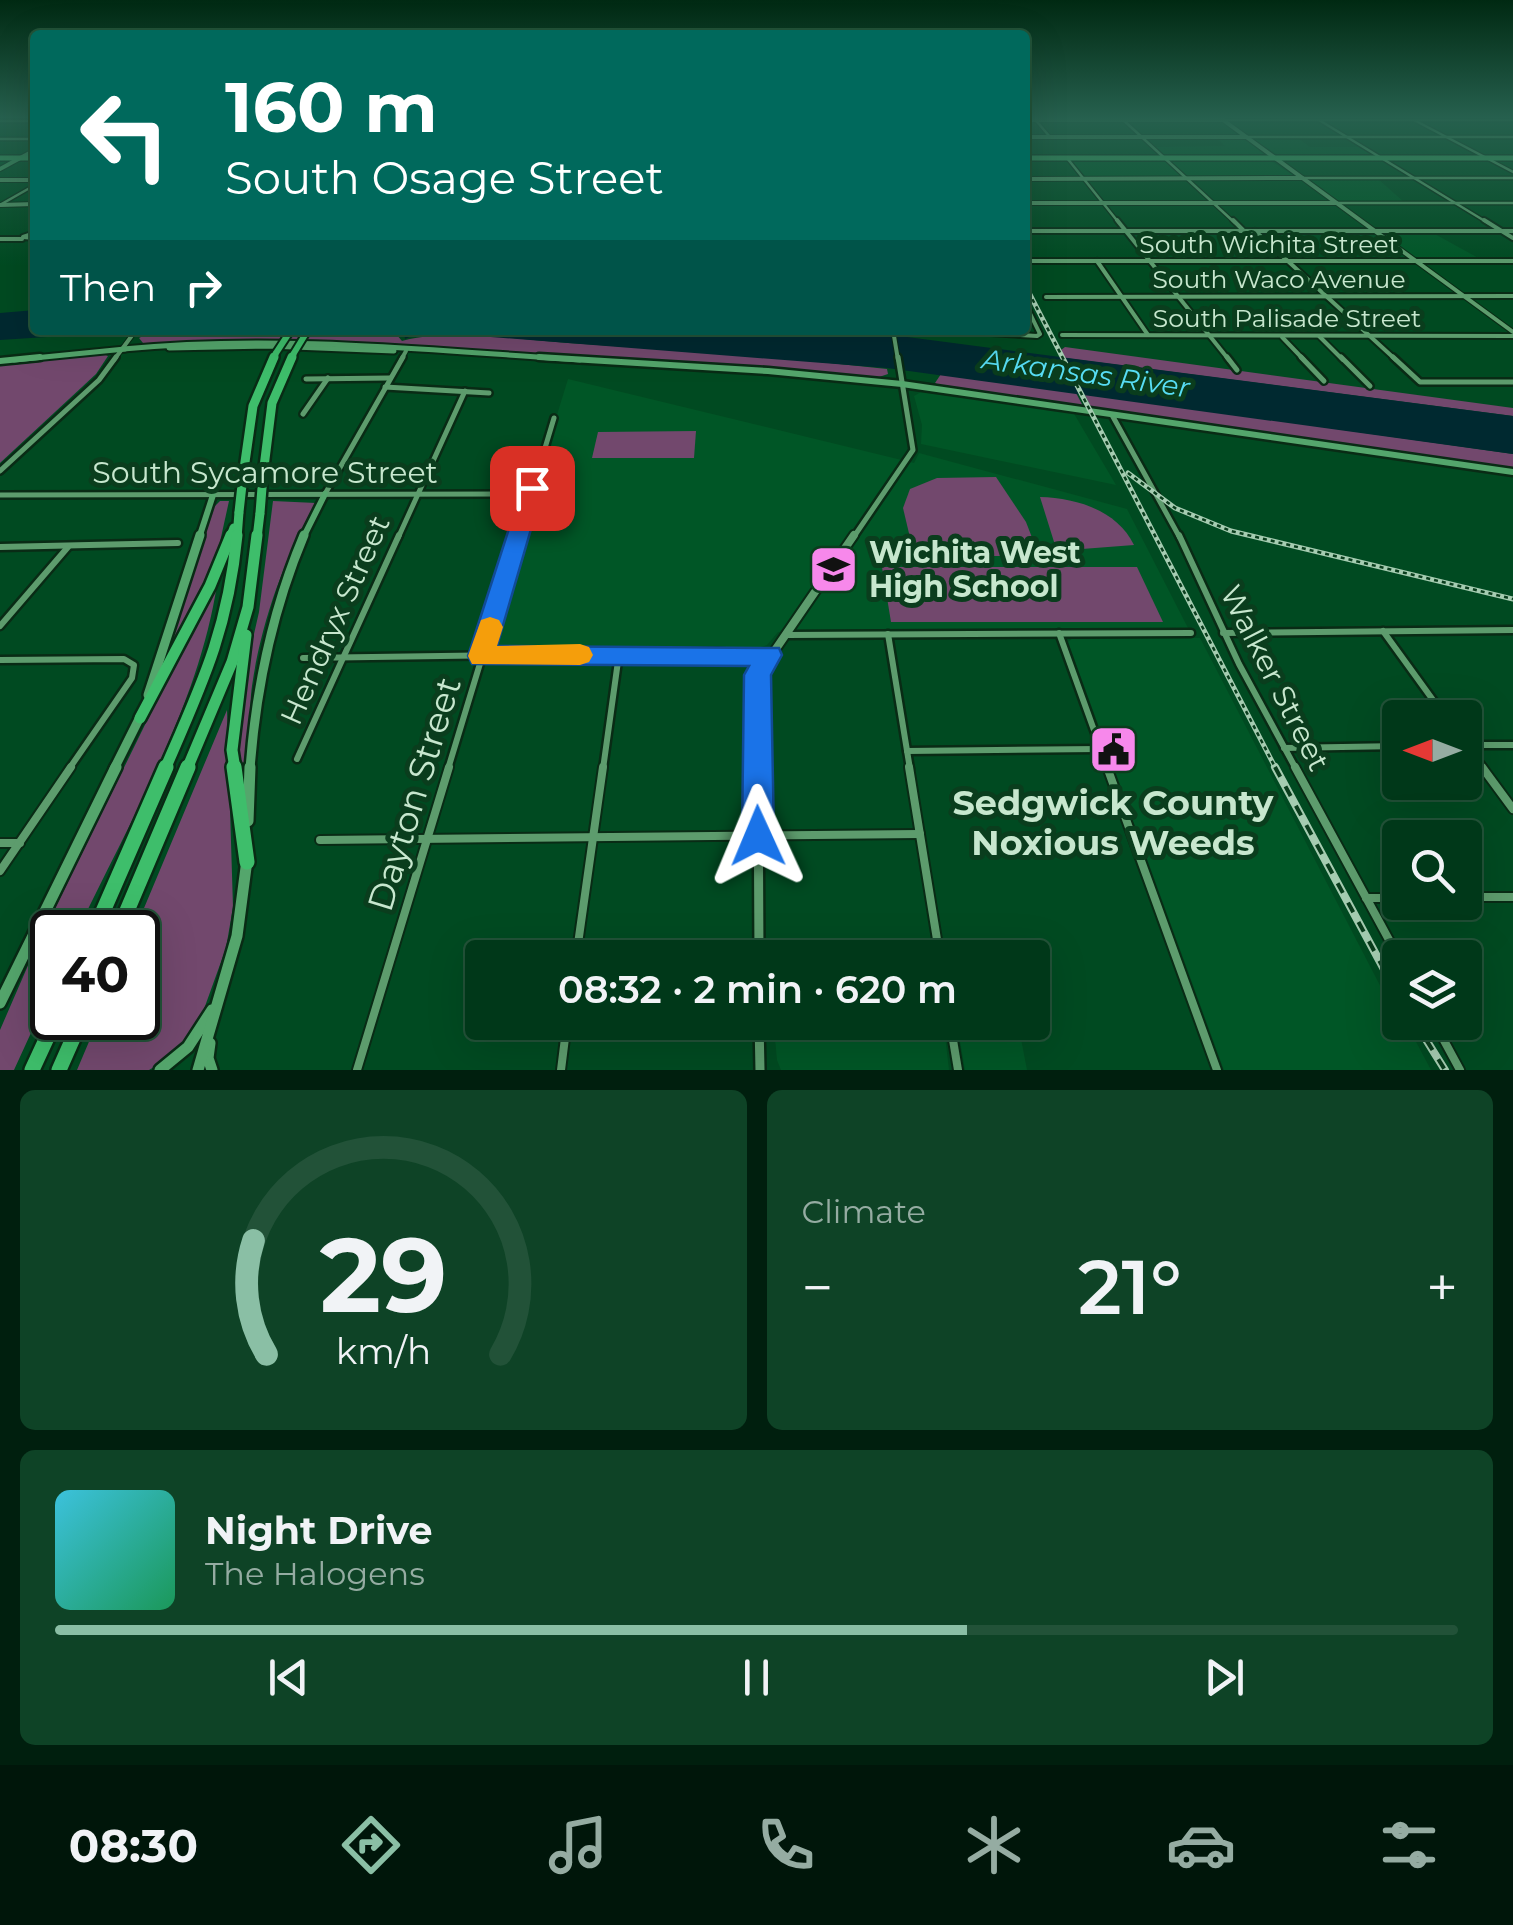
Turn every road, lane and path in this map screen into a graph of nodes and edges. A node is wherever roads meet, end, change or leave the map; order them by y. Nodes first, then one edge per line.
1 (1074, 167) edge
2 (1175, 167) edge
3 (1289, 167) edge
4 (1397, 167) edge
5 (1513, 175) edge
6 (1083, 178) junction
7 (1187, 178) junction
8 (1304, 178) junction
9 (1415, 178) junction
10 (1030, 179) edge
11 (0, 180) edge
12 (30, 182) edge
13 (30, 185) edge
14 (1030, 203) edge
15 (1103, 203) junction
16 (1214, 203) junction
17 (1338, 203) junction
18 (1456, 203) junction
19 (1513, 203) edge
20 (30, 204) edge
21 (0, 205) edge
22 (1125, 230) junction
23 (1244, 230) junction
24 (1254, 230) junction
25 (1030, 231) edge
26 (1375, 231) junction
27 (1501, 231) junction
28 (1513, 231) edge
29 (30, 237) edge
30 (1513, 238) edge
31 (0, 240) edge
32 (1030, 261) edge
33 (1097, 261) junction
34 (1151, 261) junction
35 (1288, 261) junction
36 (1416, 261) junction
37 (1513, 261) edge
38 (1046, 296) dead end
39 (1122, 296) junction
40 (1180, 296) junction
41 (1326, 296) junction
42 (1464, 296) junction
43 (1513, 296) edge
44 (1030, 313) edge
45 (1030, 334) edge
46 (1513, 334) edge
47 (132, 335) edge
48 (288, 335) edge
49 (305, 335) edge
50 (894, 335) edge
51 (990, 335) edge
52 (1020, 335) edge
53 (1062, 336) dead end
54 (1148, 336) junction
55 (1211, 336) junction
56 (1282, 336) junction
57 (1319, 336) junction
58 (1370, 336) junction
59 (123, 349) junction
60 (402, 350) junction
61 (0, 361) edge
62 (1238, 370) dead end
63 (328, 378) junction
64 (390, 378) junction
65 (306, 379) dead end
66 (900, 380) junction
67 (1324, 381) dead end
68 (1513, 382) edge
69 (1370, 386) dead end
70 (385, 388) junction
71 (465, 391) junction
72 (490, 393) dead end
73 (304, 414) dead end
74 (1112, 414) junction
75 (554, 418) dead end
76 (0, 471) edge
77 (1513, 472) edge
78 (324, 494) junction
79 (418, 494) junction
80 (530, 494) junction
81 (0, 495) edge
82 (214, 495) junction
83 (239, 512) junction
84 (178, 543) dead end
85 (68, 547) junction
86 (0, 548) edge
87 (248, 607) junction
88 (0, 626) edge
89 (1513, 630) edge
90 (1382, 631) junction
91 (1224, 632) junction
92 (1059, 633) junction
93 (1191, 633) dead end
94 (888, 634) junction
95 (784, 635) junction
96 (618, 654) junction
97 (769, 655) junction
98 (481, 656) junction
99 (304, 658) dead end
100 (344, 658) junction
101 (0, 660) edge
102 (1433, 700) edge
103 (140, 718) junction
104 (1482, 745) edge
105 (1513, 745) edge
106 (1382, 746) edge
107 (1284, 748) junction
108 (1100, 749) junction
109 (907, 751) junction
110 (297, 760) dead end
111 (1482, 768) edge
112 (1513, 810) edge
113 (920, 834) junction
114 (758, 836) junction
115 (593, 838) junction
116 (427, 839) junction
117 (320, 840) dead end
118 (20, 842) junction
119 (0, 843) edge
120 (247, 862) junction
121 (0, 872) edge
122 (1513, 896) edge
123 (1482, 897) edge
124 (1366, 898) junction
125 (1382, 898) edge
126 (104, 910) edge
127 (127, 910) edge
128 (579, 940) edge
129 (759, 940) edge
130 (937, 940) edge
131 (1389, 940) edge
132 (218, 1000) junction
133 (0, 1004) edge
134 (46, 1040) edge
135 (72, 1040) edge
136 (565, 1040) edge
137 (760, 1040) edge
138 (953, 1040) edge
139 (1444, 1040) edge
140 (32, 1070) edge
141 (59, 1070) edge
142 (160, 1070) edge
143 (198, 1070) edge
144 (212, 1070) edge
145 (357, 1070) edge
146 (561, 1070) edge
147 (760, 1070) edge
148 (958, 1070) edge
149 (1217, 1070) edge
150 (1460, 1070) edge

1 - 6 street
2 - 7 street
3 - 8 street
4 - 9 street
5 - 9 street
6 - 7 street
6 - 10 street
6 - 15 street
7 - 8 street
7 - 16 street
8 - 9 street
8 - 17 street
9 - 18 street
11 - 12 street
13 - 21 street
14 - 15 street
15 - 16 street
15 - 22 street
16 - 17 street
16 - 23 street
17 - 18 street
17 - 26 street
18 - 19 street
18 - 27 street
20 - 21 street
22 - 23 street
22 - 25 street
22 - 34 street
23 - 24 street
24 - 26 street
24 - 35 street
26 - 27 street
26 - 36 street
27 - 28 street
27 - 30 street
29 - 31 street
32 - 33 street, South Wichita Street
33 - 34 street, South Wichita Street
33 - 39 street
34 - 35 street, South Wichita Street
34 - 40 street
35 - 36 street, South Wichita Street
35 - 41 street
36 - 37 street, South Wichita Street
36 - 42 street
38 - 39 street, South Waco Avenue
39 - 40 street, South Waco Avenue
39 - 54 street
40 - 41 street, South Waco Avenue
40 - 55 street
41 - 42 street, South Waco Avenue
41 - 58 street
42 - 43 street, South Waco Avenue
42 - 46 street
44 - 45 street
46 - 58 street, South Palisade Street
47 - 59 street
48 - 83 highway, bridge
49 - 87 highway, bridge
50 - 66 street
51 - 52 street
53 - 54 street, South Palisade Street
54 - 55 street, South Palisade Street
55 - 56 street, South Palisade Street
55 - 62 street
56 - 57 street, South Palisade Street
56 - 67 street
57 - 58 street, South Palisade Street
57 - 69 street
58 - 68 street
59 - 60 main road
59 - 61 main road
59 - 76 street
60 - 64 street
60 - 66 main road
63 - 64 street
63 - 65 street
63 - 73 street
64 - 70 street
66 - 74 main road
66 - 95 street
70 - 71 street
70 - 78 street
71 - 72 street
71 - 79 street, Hendryx Street
74 - 77 main road
74 - 91 street, Walker Street
75 - 80 street, Dayton Street
78 - 79 street, South Sycamore Street
78 - 82 street, South Sycamore Street
78 - 120 main road
79 - 80 street, South Sycamore Street
79 - 100 street, Hendryx Street
80 - 98 street, Dayton Street
81 - 82 street, South Sycamore Street
82 - 103 main road
83 - 103 highway
83 - 126 highway
84 - 85 street
85 - 86 street
85 - 88 street
87 - 120 highway
87 - 127 highway
89 - 90 street
90 - 91 street
90 - 102 street
91 - 107 street, Walker Street
92 - 93 street
92 - 94 street
92 - 108 street
94 - 95 street
94 - 109 street
95 - 97 street
96 - 97 street
96 - 98 street
96 - 115 street
97 - 114 street
98 - 100 street
98 - 116 street, Dayton Street
99 - 100 street
100 - 110 street, Hendryx Street
101 - 118 street
103 - 133 main road
104 - 105 street
106 - 107 street
107 - 124 street, Walker Street
108 - 109 street
108 - 149 street
109 - 113 street
111 - 112 street
113 - 114 street
113 - 130 street
114 - 115 street
114 - 129 street
115 - 116 street
115 - 128 street
116 - 117 street
116 - 145 street, Dayton Street
118 - 119 street
118 - 121 street
120 - 132 main road
122 - 123 street
124 - 125 street
124 - 131 street, Walker Street
132 - 142 main road
132 - 143 main road
132 - 144 main road
134 - 140 highway
135 - 141 highway
136 - 146 street
137 - 147 street
138 - 148 street
139 - 150 street

